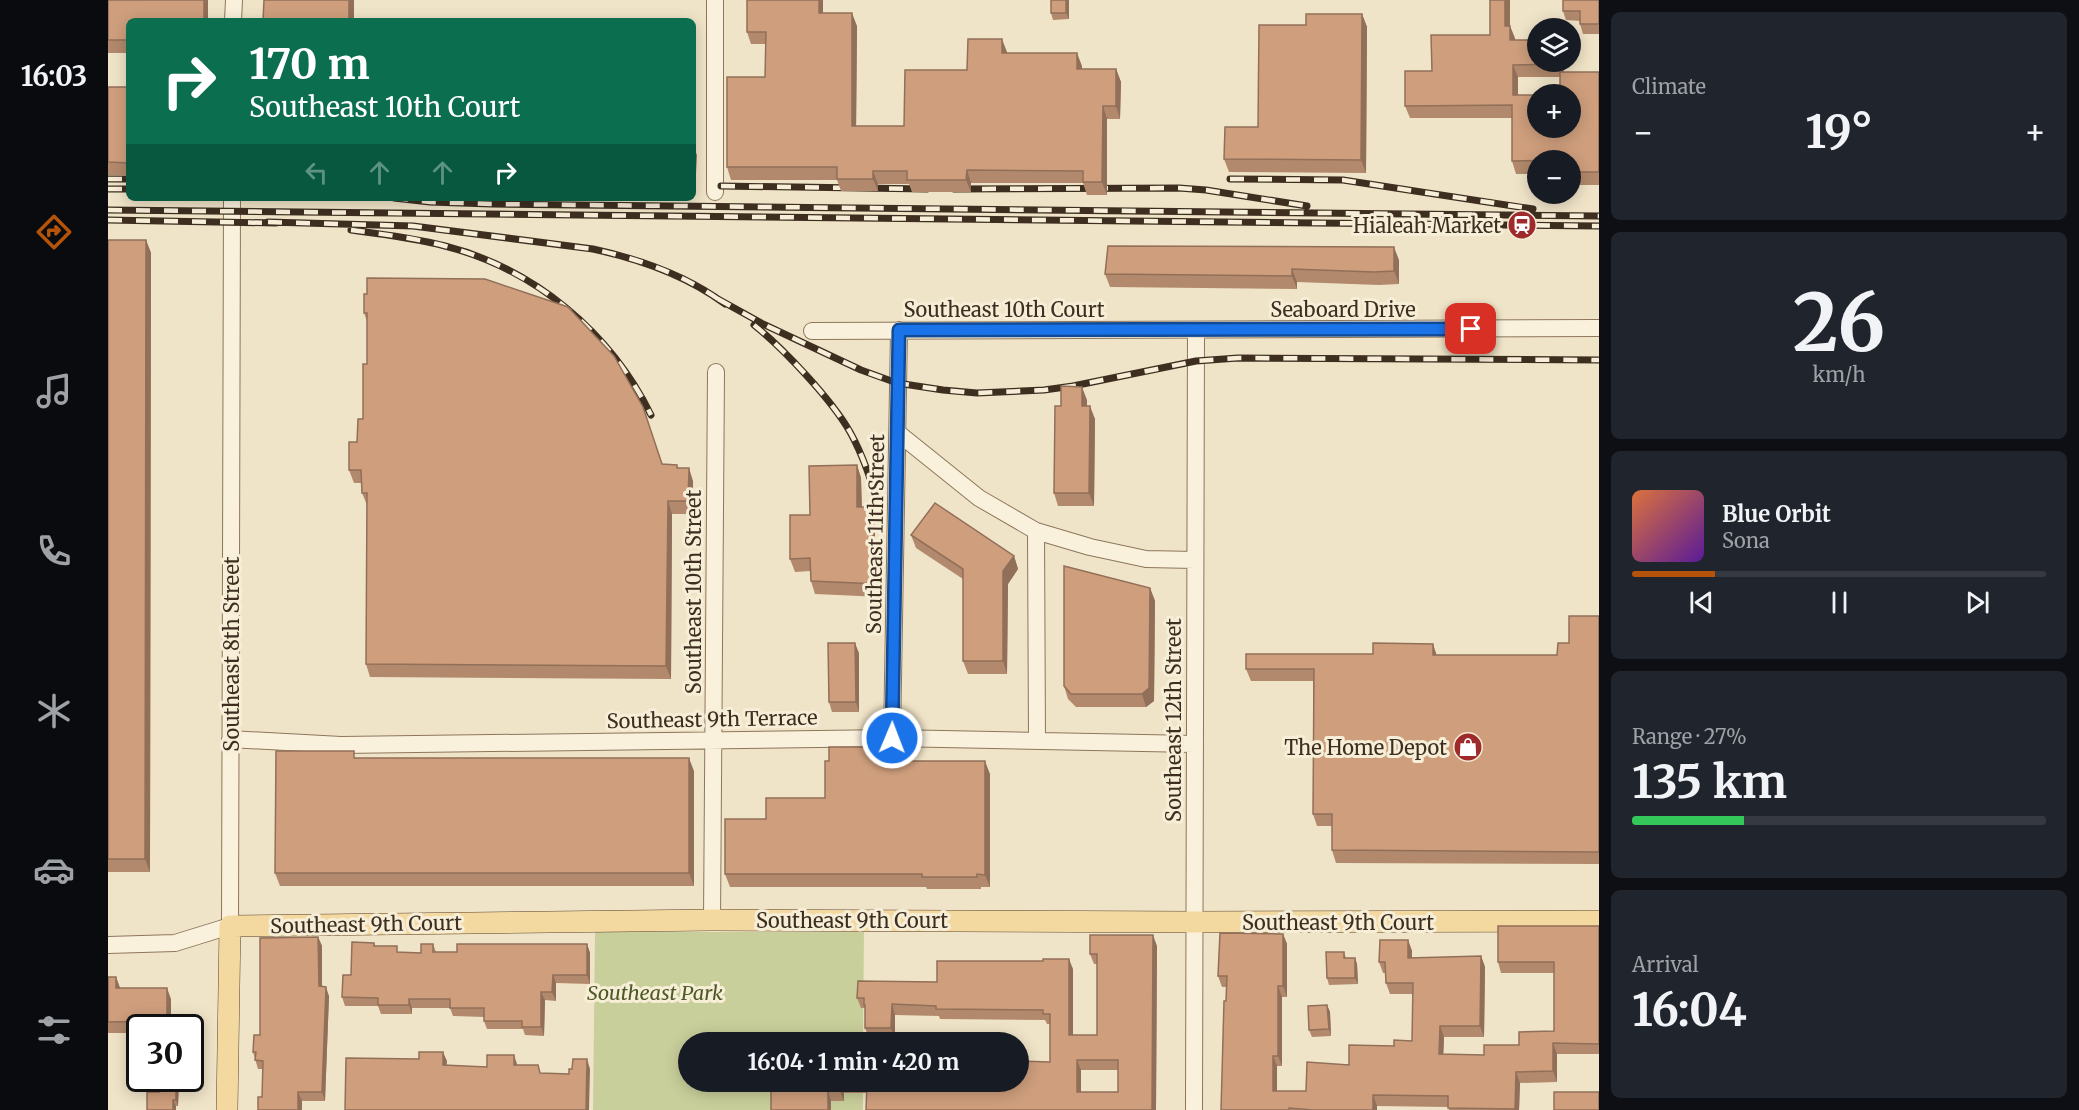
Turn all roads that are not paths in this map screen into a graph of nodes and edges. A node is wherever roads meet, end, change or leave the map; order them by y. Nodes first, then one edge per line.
1 (234, 0) edge
2 (715, 0) edge
3 (234, 18) edge
4 (715, 192) dead end
5 (232, 201) edge
6 (1599, 328) edge
7 (899, 330) junction
8 (1196, 330) junction
9 (812, 331) dead end
10 (716, 372) dead end
11 (898, 433) junction
12 (1036, 531) junction
13 (1195, 560) junction
14 (892, 738) junction
15 (230, 739) junction
16 (1037, 740) junction
17 (713, 741) junction
18 (1194, 744) junction
19 (712, 920) junction
20 (1599, 921) edge
21 (1194, 922) junction
22 (230, 926) junction
23 (108, 945) edge
24 (227, 1110) edge
25 (1194, 1110) edge

1 - 3 street
2 - 4 street
5 - 15 street, Southeast 8th Street
6 - 8 street, Seaboard Drive
7 - 8 street, Southeast 10th Court
7 - 9 street, Southeast 10th Court
7 - 11 street, Southeast 11th Street
8 - 13 street, Southeast 12th Street
10 - 17 street, Southeast 10th Street
11 - 12 street
11 - 14 street, Southeast 11th Street
12 - 13 street
12 - 16 street
13 - 18 street, Southeast 12th Street
14 - 16 street, Southeast 9th Terrace
14 - 17 street, Southeast 9th Terrace
15 - 17 street, Southeast 9th Terrace
15 - 22 street, Southeast 8th Street
16 - 18 street, Southeast 9th Terrace
17 - 19 street, Southeast 10th Street
18 - 21 street, Southeast 12th Street
19 - 21 main road, Southeast 9th Court
19 - 22 main road, Southeast 9th Court
20 - 21 main road, Southeast 9th Court
21 - 25 street, Southeast 12th Street
22 - 23 street, Southeast 9th Court
22 - 24 main road, Southeast 8th Street

